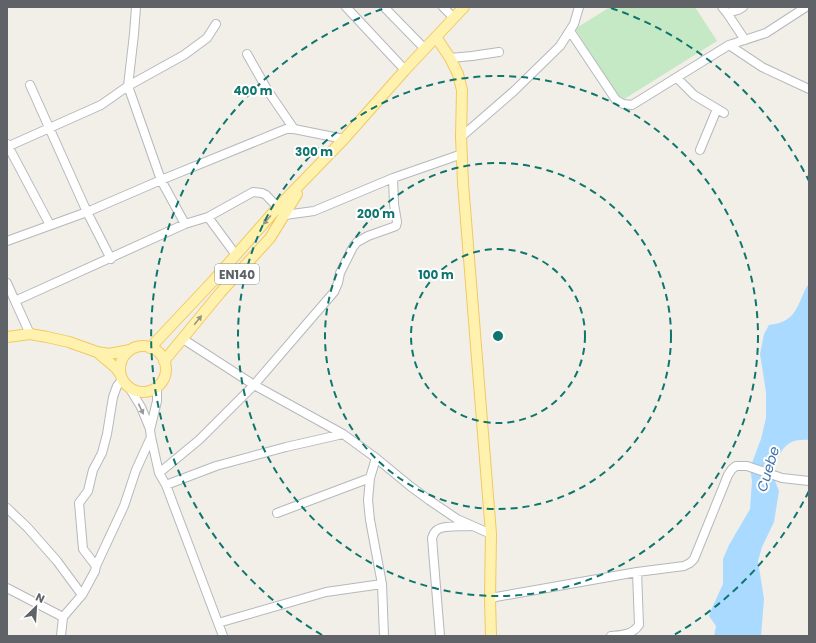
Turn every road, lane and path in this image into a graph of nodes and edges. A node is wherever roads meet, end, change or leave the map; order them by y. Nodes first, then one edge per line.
1 (136, 7) edge
2 (346, 7) edge
3 (384, 7) edge
4 (443, 7) edge
5 (579, 7) edge
6 (743, 7) edge
7 (806, 7) edge
8 (725, 10) edge
9 (459, 11) edge
10 (216, 24) dead end
11 (570, 31) junction
12 (436, 37) junction
13 (746, 40) junction
14 (729, 45) junction
15 (425, 49) junction
16 (499, 52) dead end
17 (247, 54) dead end
18 (450, 58) junction
19 (405, 70) junction
20 (677, 78) junction
21 (30, 85) dead end
22 (128, 86) junction
23 (809, 89) edge
24 (717, 109) junction
25 (724, 113) dead end
26 (48, 128) junction
27 (294, 129) junction
28 (461, 137) junction
29 (344, 139) junction
30 (8, 145) edge
31 (700, 150) dead end
32 (462, 154) junction
33 (393, 178) junction
34 (161, 180) junction
35 (282, 211) junction
36 (87, 212) junction
37 (208, 217) junction
38 (185, 224) junction
39 (50, 226) junction
40 (7, 241) edge
41 (236, 255) junction
42 (111, 258) junction
43 (7, 283) edge
44 (15, 301) junction
45 (30, 334) junction
46 (7, 337) edge
47 (183, 339) junction
48 (150, 348) junction
49 (130, 350) junction
50 (97, 352) junction
51 (164, 361) junction
52 (121, 377) junction
53 (254, 385) junction
54 (157, 387) junction
55 (130, 389) junction
56 (150, 433) junction
57 (342, 434) junction
58 (376, 458) junction
59 (159, 473) junction
60 (370, 478) junction
61 (809, 481) edge
62 (166, 485) junction
63 (7, 508) edge
64 (277, 513) dead end
65 (473, 526) junction
66 (491, 534) junction
67 (96, 566) junction
68 (637, 572) junction
69 (382, 584) junction
70 (7, 588) edge
71 (82, 595) junction
72 (490, 598) junction
73 (63, 617) junction
74 (218, 623) junction
75 (60, 636) edge
76 (223, 636) edge
77 (384, 636) edge
78 (440, 636) edge
79 (491, 636) edge
80 (611, 636) edge

1 - 22 street
2 - 19 street
3 - 15 street
4 - 9 street
5 - 11 street
6 - 8 street
7 - 13 street
8 - 13 street
9 - 12 main road, EN140
10 - 22 street
11 - 20 street
11 - 28 street
12 - 15 main road, EN140
12 - 18 main road
13 - 14 street
14 - 20 street
14 - 23 street
15 - 19 main road, EN140
16 - 18 street
17 - 27 street
18 - 28 main road
19 - 29 main road, EN140
20 - 24 street
21 - 26 street
22 - 26 street
22 - 34 street
24 - 25 street
24 - 31 street
26 - 30 street
26 - 36 street
27 - 29 street
27 - 34 street
28 - 32 main road
29 - 35 main road, EN140
30 - 39 street
32 - 33 street
32 - 66 main road
33 - 35 street
33 - 53 street
34 - 36 street
34 - 38 street
35 - 37 street
35 -> 41 main road, EN140
47 -> 35 main road, EN140
36 - 39 street
36 - 42 street
37 - 38 street
37 - 41 street
38 - 42 street
39 - 40 street
41 - 48 main road, EN140
42 - 44 street
43 - 44 street
44 - 45 street
45 - 46 main road
45 - 50 main road
47 - 51 main road, EN140
47 - 53 street
48 - 49 main road
48 - 51 main road
49 - 50 main road
49 - 52 main road
50 - 52 main road
51 - 54 main road
52 - 55 main road
52 - 67 street
53 - 57 street
53 - 59 street
54 - 55 main road
54 - 56 street
55 -> 56 street
56 - 59 street
56 - 67 street
57 - 58 street
57 - 62 street
58 - 60 street
58 - 65 street
59 - 62 street
60 - 64 street
60 - 69 street
61 - 68 street
62 - 74 street
63 - 71 street
65 - 66 street
65 - 78 street
66 - 72 main road
67 - 71 street
68 - 72 street
68 - 80 street
69 - 74 street
69 - 77 street
70 - 73 street
71 - 73 street
72 - 79 main road
73 - 75 street
74 - 76 street

